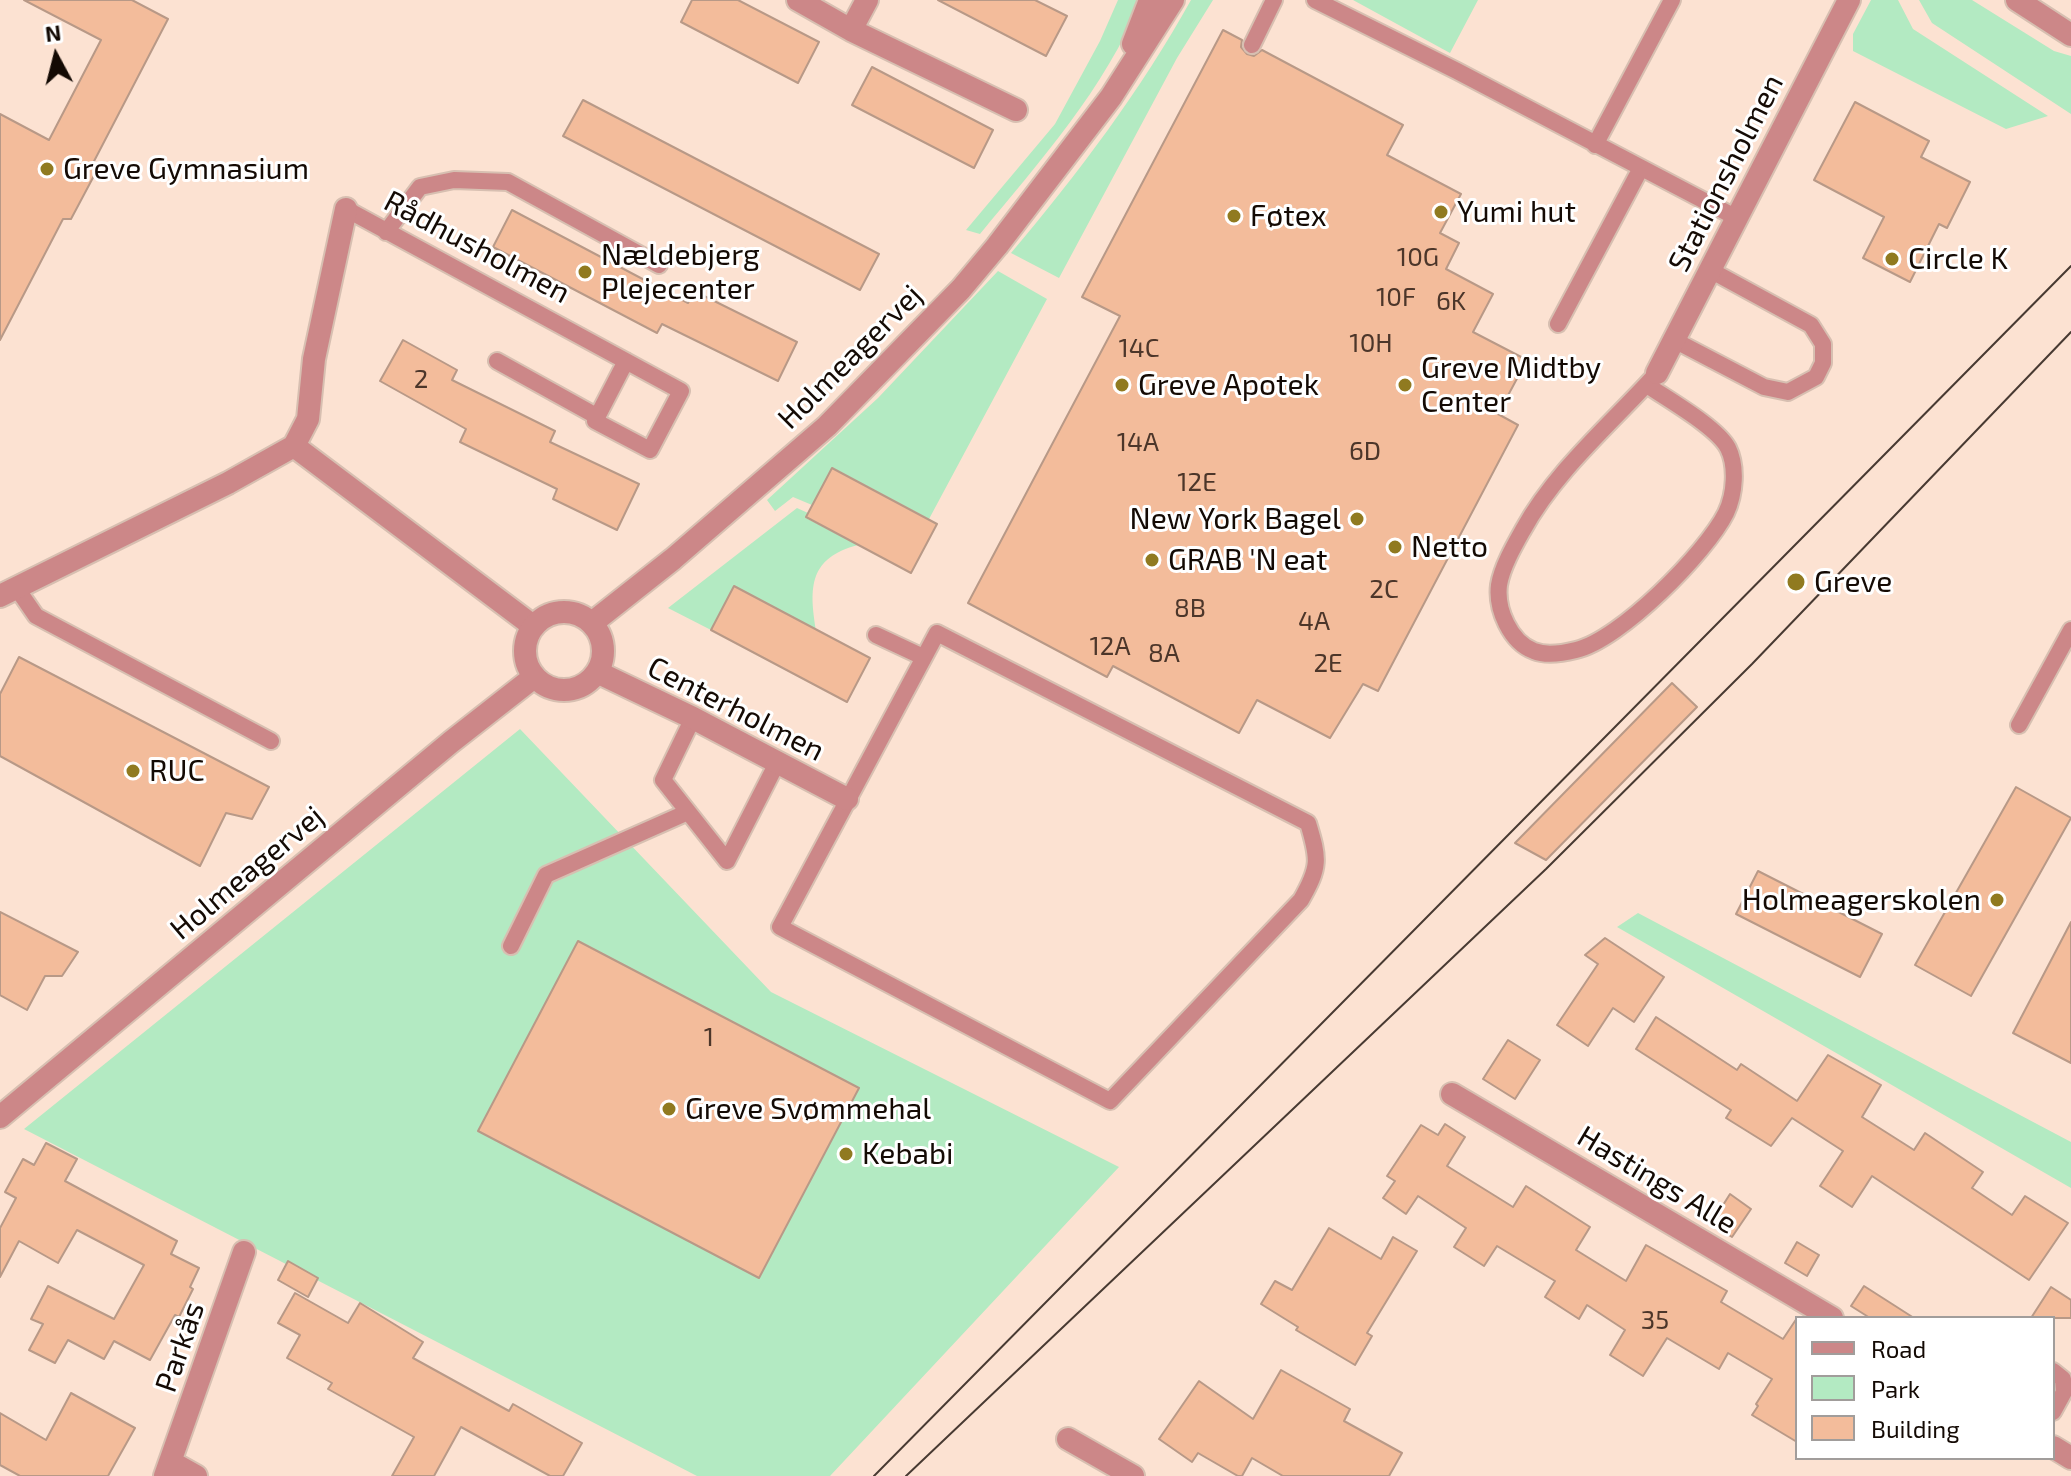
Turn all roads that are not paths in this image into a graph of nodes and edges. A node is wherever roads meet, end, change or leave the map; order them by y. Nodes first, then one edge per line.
1 (798, 0) edge
2 (867, 0) edge
3 (1150, 0) edge
4 (1173, 0) edge
5 (1274, 0) edge
6 (1315, 0) edge
7 (1672, 0) edge
8 (1849, 0) edge
9 (2017, 0) edge
10 (851, 30) junction
11 (2071, 35) edge
12 (1252, 45) dead end
13 (1111, 97) junction
14 (1016, 110) dead end
15 (1595, 145) junction
16 (1641, 168) junction
17 (346, 209) joint
18 (1737, 218) junction
19 (386, 232) junction
20 (659, 265) dead end
21 (1710, 270) junction
22 (1558, 324) dead end
23 (1674, 340) junction
24 (497, 361) dead end
25 (626, 361) junction
26 (1652, 379) junction
27 (598, 417) junction
28 (294, 446) junction
29 (8, 592) edge
30 (592, 623) junction
31 (533, 626) junction
32 (2071, 630) edge
33 (876, 635) dead end
34 (923, 657) junction
35 (597, 672) junction
36 (534, 677) junction
37 (693, 718) junction
38 (2019, 725) dead end
39 (271, 741) dead end
40 (777, 763) junction
41 (847, 799) junction
42 (688, 812) junction
43 (511, 946) dead end
44 (1452, 1094) dead end
45 (0, 1117) edge
46 (244, 1252) dead end
47 (1829, 1316) edge
48 (2055, 1373) edge
49 (2055, 1408) edge
50 (1068, 1439) dead end
51 (168, 1469) edge
52 (196, 1476) edge
53 (1133, 1476) edge

1 - 10 street
2 - 10 street
3 - 13 street, Holmeagervej
4 - 13 street, Holmeagervej
5 - 12 lane
6 - 15 lane
7 - 15 lane
8 - 18 street, Stationsholmen
9 - 11 street
10 - 14 street
13 - 30 street, Holmeagervej
15 - 16 lane
16 - 18 lane
16 - 22 lane
17 - 19 lane, Rådhusholmen
17 - 28 street, Rådhusholmen
18 - 21 street, Stationsholmen
19 - 20 lane
19 - 25 lane, Rådhusholmen
21 - 23 street, Stationsholmen
21 - 23 lane
23 - 26 street, Stationsholmen
24 - 27 lane
25 - 27 lane
25 - 27 lane, Rådhusholmen
26 - 26 lane
28 - 29 street
28 - 31 street
29 - 39 lane
30 - 31 street
30 - 35 street
31 - 36 street
32 - 38 lane
33 - 34 lane
34 - 41 lane
34 - 41 lane
35 - 36 street
35 - 37 street, Centerholmen
36 - 45 street, Holmeagervej
37 - 40 street, Centerholmen
37 - 42 lane
40 - 41 street, Centerholmen
40 - 42 lane
42 - 43 lane
44 - 47 street, Hastings Alle
46 - 51 street, Parkås
48 - 49 lane
50 - 53 street
51 - 52 street, Parkås

